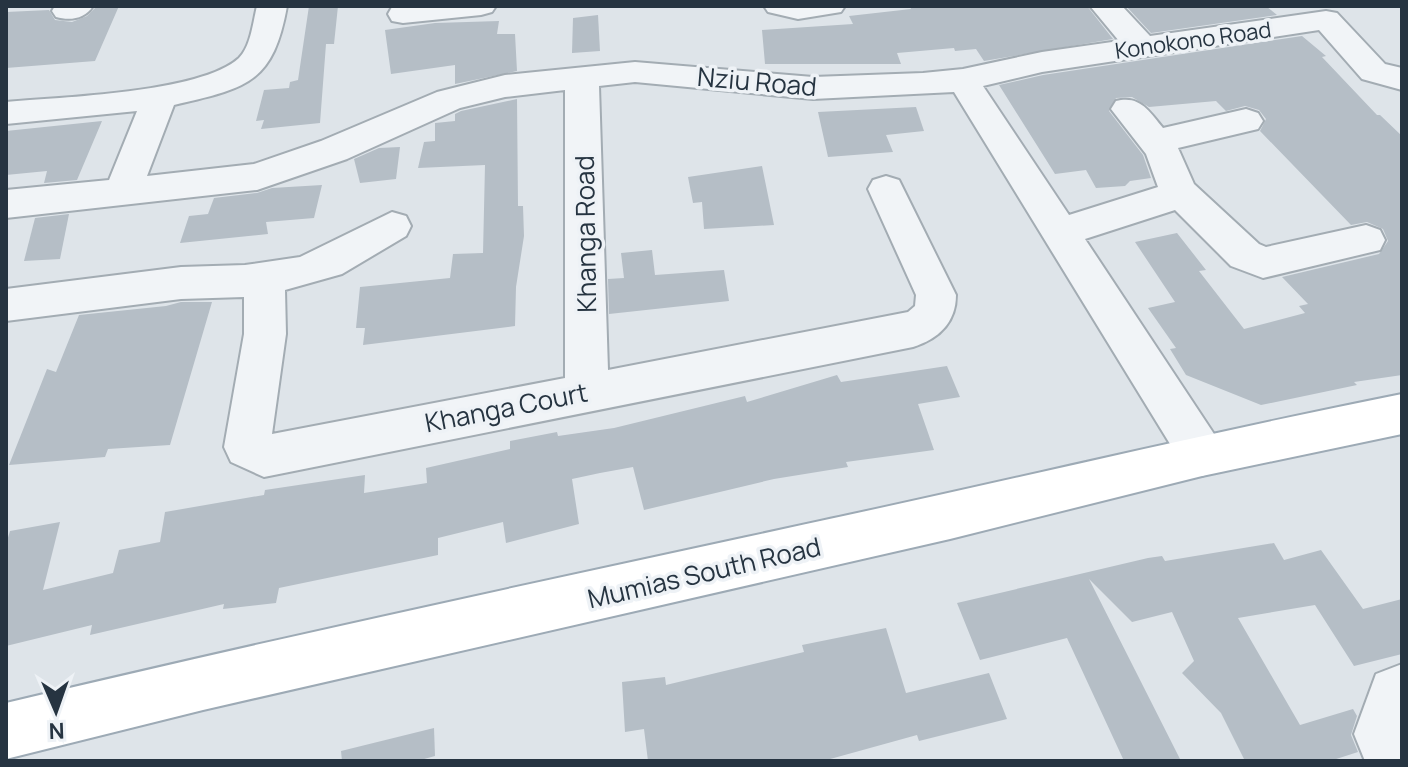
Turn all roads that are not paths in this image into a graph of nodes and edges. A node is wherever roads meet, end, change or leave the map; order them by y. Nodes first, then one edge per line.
1 (272, 6) edge
2 (481, 6) edge
3 (779, 6) edge
4 (830, 6) edge
5 (1105, 6) edge
6 (1320, 13) edge
7 (403, 14) dead end
8 (1142, 47) junction
9 (1366, 65) junction
10 (582, 77) junction
11 (1402, 79) edge
12 (963, 80) junction
13 (160, 96) junction
14 (1128, 109) dead end
15 (6, 113) edge
16 (1400, 113) dead end
17 (1246, 121) dead end
18 (1157, 141) junction
19 (124, 189) junction
20 (886, 189) dead end
21 (1177, 190) junction
22 (6, 204) edge
23 (392, 226) dead end
24 (1060, 232) junction
25 (1366, 240) dead end
26 (264, 278) junction
27 (6, 305) edge
28 (587, 391) junction
29 (1402, 414) edge
30 (1202, 455) junction
31 (1402, 692) edge
32 (6, 731) edge
33 (1395, 761) edge

1 - 13 street
2 - 7 street
3 - 4 street
5 - 8 street
6 - 8 street, Konokono Road
6 - 9 street, Konokono Road
8 - 12 street, Konokono Road
9 - 11 street, Konokono Road
9 - 16 street
10 - 12 street, Nziu Road
10 - 19 street, Nziu Road
10 - 28 street, Khanga Road
12 - 24 street
13 - 15 street
13 - 19 street
14 - 18 street
17 - 18 street
18 - 21 street
19 - 22 street, Nziu Road
20 - 28 street, Khanga Court
21 - 24 street
21 - 25 street
23 - 26 street
24 - 30 street
26 - 27 street
26 - 28 street, Khanga Court
29 - 30 main road, Mumias South Road
30 - 32 main road, Mumias South Road
31 - 33 street

